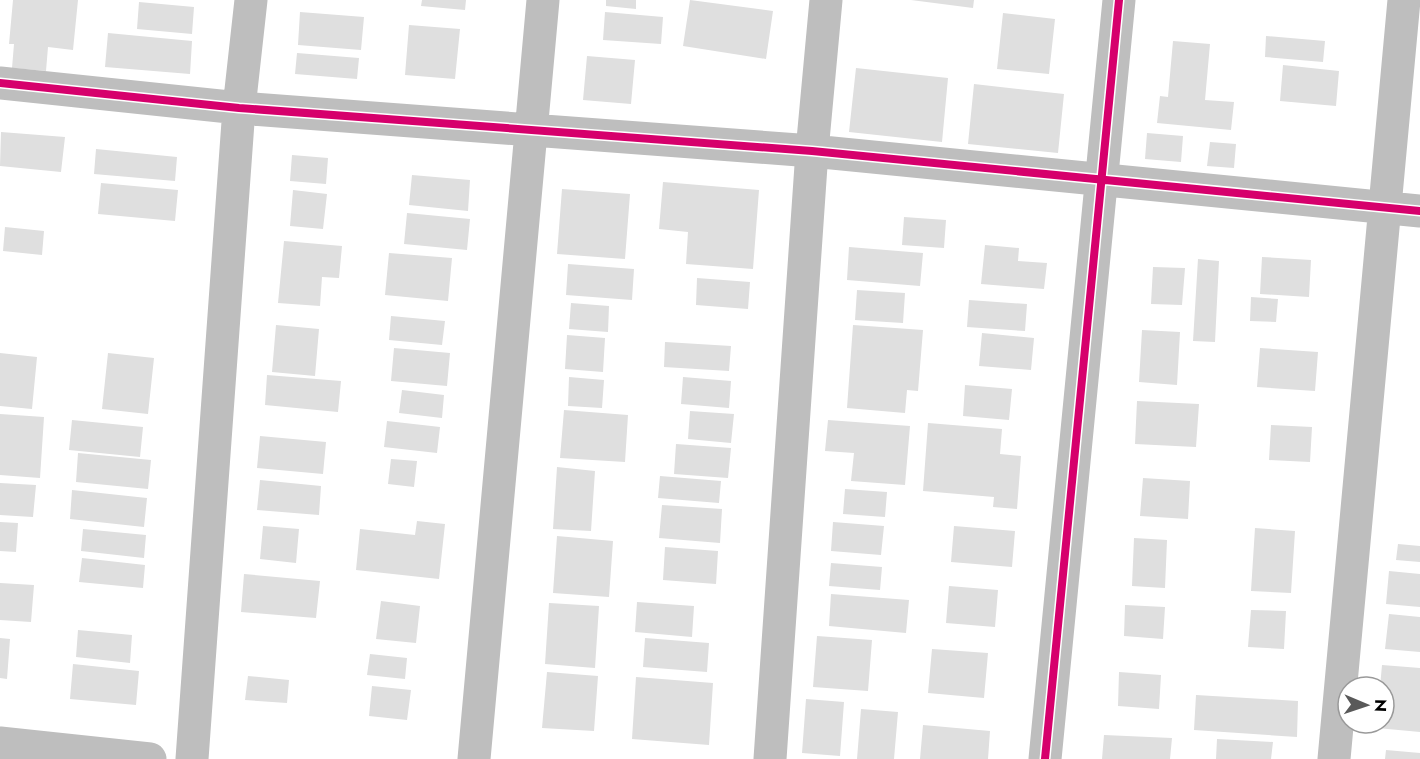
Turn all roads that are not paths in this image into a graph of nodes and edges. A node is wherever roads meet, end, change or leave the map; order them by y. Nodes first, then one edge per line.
1 (251, 0) edge
2 (543, 0) edge
3 (826, 0) edge
4 (1119, 0) edge
5 (1404, 0) edge
6 (0, 84) edge
7 (239, 108) junction
8 (529, 131) junction
9 (812, 151) junction
10 (1103, 182) junction
11 (1386, 208) junction
12 (1420, 211) edge
13 (0, 743) edge
14 (150, 759) edge
15 (192, 759) edge
16 (474, 759) edge
17 (770, 759) edge
18 (1045, 759) edge
19 (1334, 759) edge

1 - 7 street
2 - 8 street
3 - 9 street
4 - 10 street
5 - 11 street
6 - 7 street
7 - 8 street
7 - 15 street
8 - 9 street
8 - 16 street
9 - 10 street
9 - 17 street
10 - 11 street
10 - 18 street
11 - 12 street
11 - 19 street
13 - 14 street

